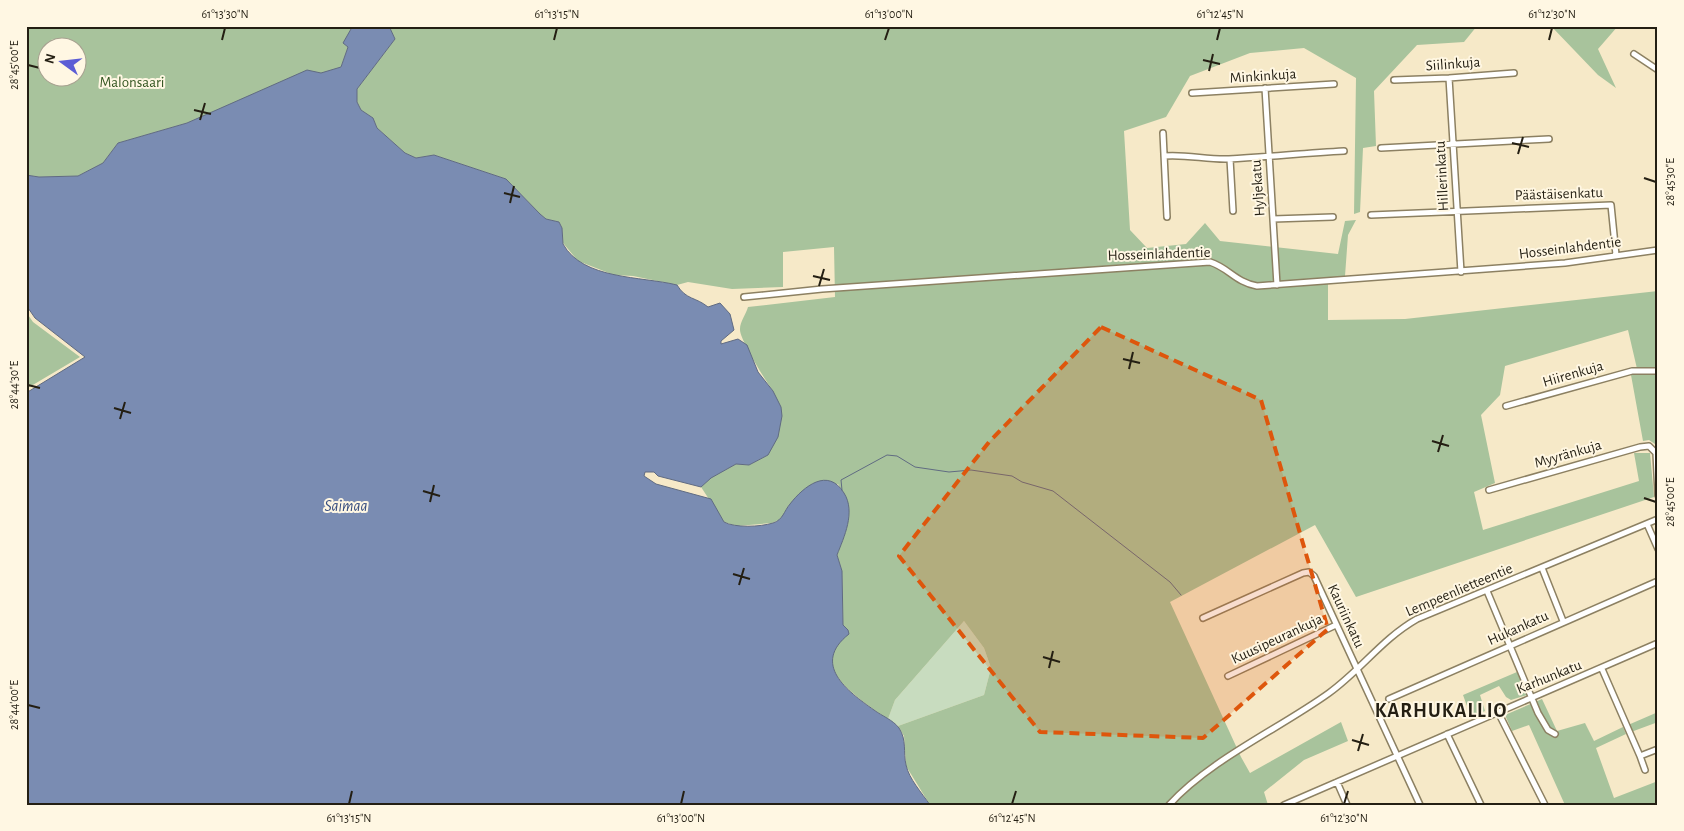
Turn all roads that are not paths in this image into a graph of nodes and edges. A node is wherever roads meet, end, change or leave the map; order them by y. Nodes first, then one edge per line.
1 (1634, 54) dead end
2 (1658, 70) edge
3 (1514, 73) dead end
4 (1449, 78) junction
5 (1394, 80) dead end
6 (1334, 84) dead end
7 (1265, 88) junction
8 (1192, 92) dead end
9 (1163, 133) dead end
10 (1549, 139) dead end
11 (1453, 145) junction
12 (1381, 148) dead end
13 (1344, 151) dead end
14 (1268, 155) junction
15 (1164, 156) junction
16 (1230, 159) junction
17 (1233, 211) dead end
18 (1457, 211) junction
19 (1371, 215) dead end
20 (1167, 217) dead end
21 (1332, 217) dead end
22 (1273, 220) junction
23 (1658, 250) edge
24 (1616, 255) junction
25 (1461, 272) junction
26 (1277, 285) junction
27 (744, 298) dead end
28 (1658, 371) edge
29 (1506, 406) dead end
30 (1490, 490) dead end
31 (1658, 495) edge
32 (1658, 520) edge
33 (1648, 524) junction
34 (1658, 549) edge
35 (1542, 568) junction
36 (1658, 581) edge
37 (1487, 591) junction
38 (1203, 618) dead end
39 (1563, 621) junction
40 (1336, 625) junction
41 (1658, 643) edge
42 (1510, 645) junction
43 (1602, 669) junction
44 (1357, 671) junction
45 (1228, 676) dead end
46 (1532, 698) junction
47 (1388, 699) dead end
48 (1498, 712) junction
49 (1447, 734) junction
50 (1555, 734) dead end
51 (1658, 749) edge
52 (1396, 756) junction
53 (1640, 756) junction
54 (1645, 770) dead end
55 (1337, 782) junction
56 (1169, 805) edge
57 (1284, 805) edge
58 (1347, 805) edge
59 (1420, 805) edge
60 (1482, 805) edge
61 (1545, 805) edge

1 - 2 street
3 - 4 street, Siilinkuja
4 - 5 street, Siilinkuja
4 - 11 street, Hillerinkatu
6 - 7 street, Minkinkuja
7 - 8 street, Minkinkuja
7 - 14 street, Hyljekatu
9 - 15 street
10 - 11 street
11 - 12 street
11 - 18 street, Hillerinkatu
13 - 14 street
14 - 16 street
14 - 22 street, Hyljekatu
15 - 16 street
15 - 20 street
16 - 17 street
18 - 19 street
18 - 24 street, Päästäisenkatu
18 - 25 street, Hillerinkatu
21 - 22 street
22 - 26 street, Hyljekatu
23 - 24 street, Hosseinlahdentie
24 - 25 street, Hosseinlahdentie
25 - 26 street, Hosseinlahdentie
26 - 27 street, Hosseinlahdentie
28 - 29 street, Hiirenkuja
30 - 31 street, Myyränkuja
32 - 33 street, Lempeenlietteentie
33 - 34 street
33 - 35 street, Lempeenlietteentie
35 - 37 street, Lempeenlietteentie
35 - 39 street
36 - 39 street, Hukankatu
37 - 42 street
37 - 44 street, Lempeenlietteentie
38 - 40 street, Kauriinkatu
39 - 42 street, Hukankatu
40 - 44 street, Kauriinkatu
40 - 45 street, Kuusipeurankuja
41 - 43 street, Karhunkatu
42 - 46 street
42 - 47 street, Hukankatu
43 - 46 street, Karhunkatu
43 - 53 street
44 - 52 street, Kauriinkatu
44 - 56 street, Lempeenlietteentie
46 - 48 street, Karhunkatu
46 - 50 street
48 - 49 street, Karhunkatu
48 - 61 street
49 - 52 street, Karhunkatu
49 - 60 street
51 - 53 street
52 - 55 street, Karhunkatu
52 - 59 street, Kauriinkatu
53 - 54 street
55 - 57 street, Karhunkatu
55 - 58 street

